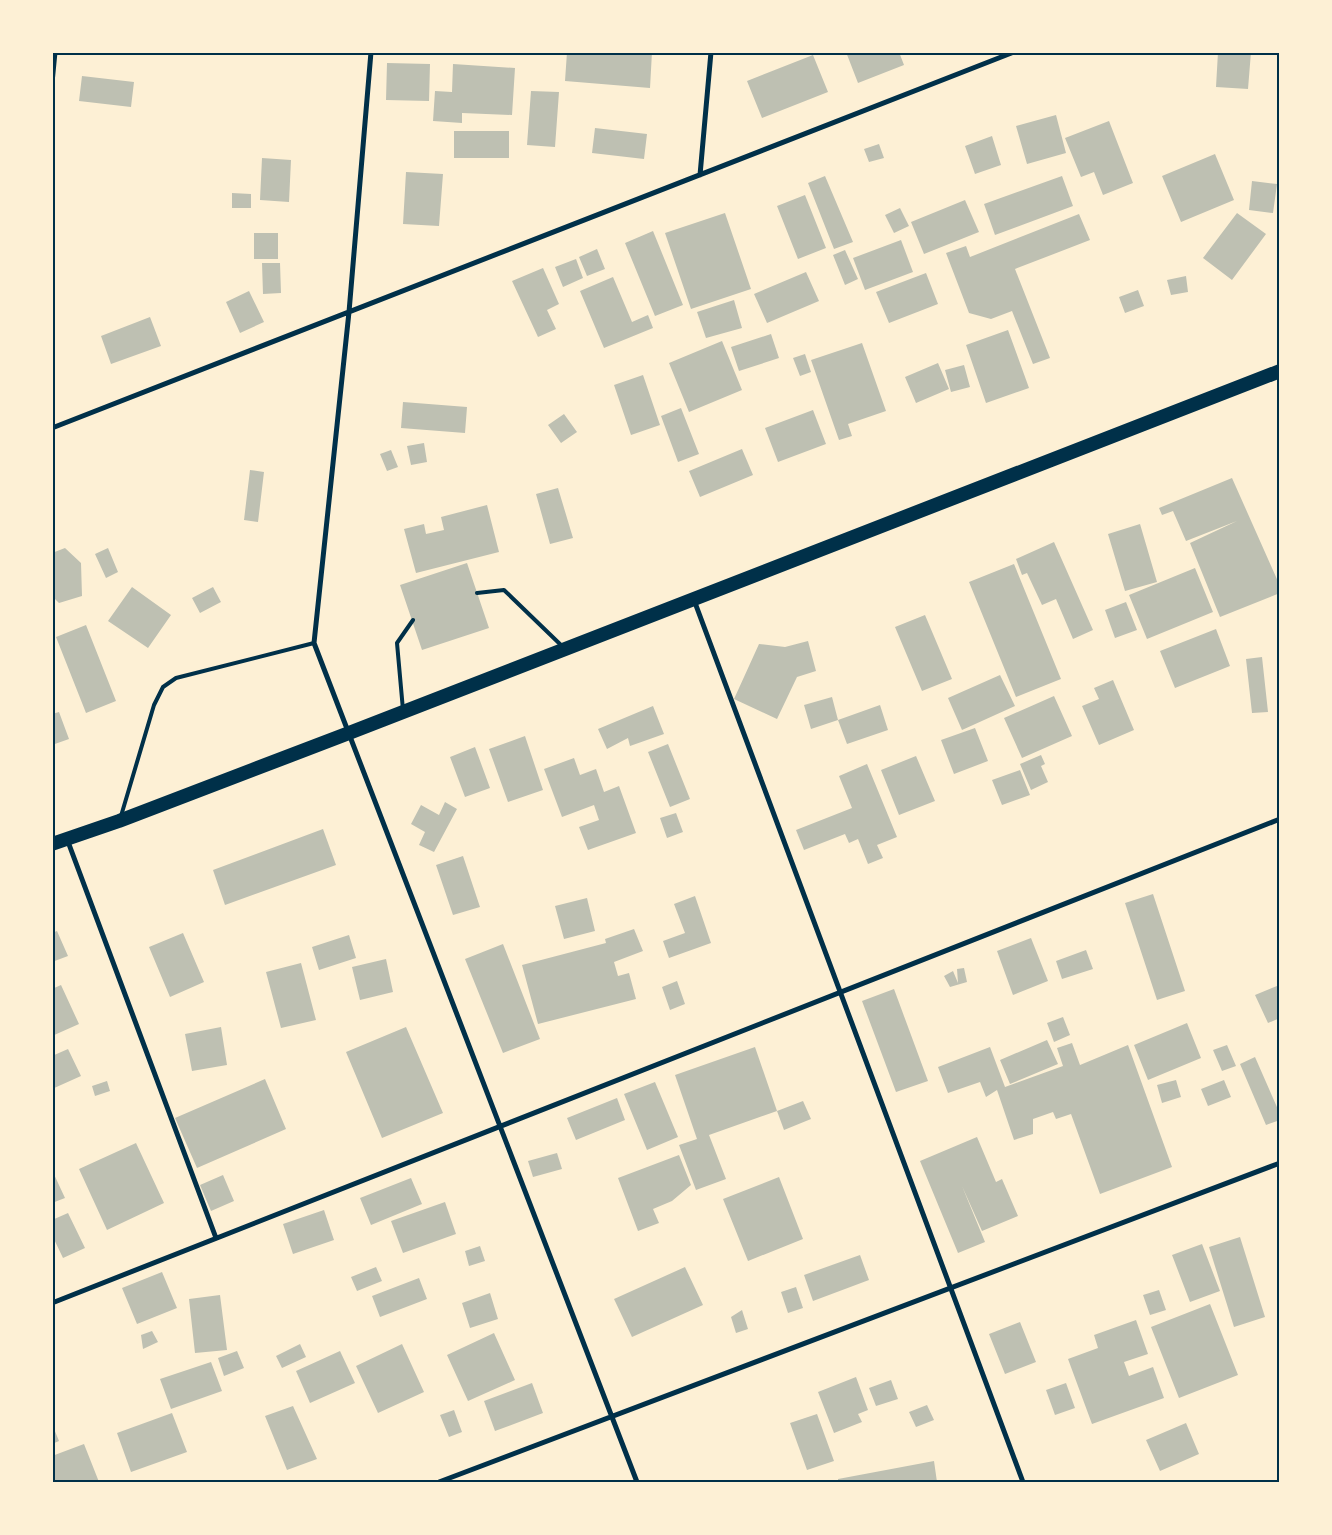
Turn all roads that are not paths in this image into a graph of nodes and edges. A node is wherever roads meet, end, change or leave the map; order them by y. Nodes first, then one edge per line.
1 (55, 52) edge
2 (371, 52) edge
3 (711, 52) edge
4 (1014, 52) edge
5 (52, 83) edge
6 (700, 175) junction
7 (350, 312) junction
8 (1280, 371) edge
9 (52, 428) edge
10 (477, 593) dead end
11 (693, 598) junction
12 (414, 620) dead end
13 (314, 643) junction
14 (565, 648) junction
15 (403, 712) junction
16 (349, 733) junction
17 (1280, 819) edge
18 (120, 821) junction
19 (66, 839) junction
20 (52, 844) edge
21 (840, 992) junction
22 (500, 1126) junction
23 (1280, 1163) edge
24 (216, 1238) junction
25 (951, 1288) junction
26 (52, 1303) edge
27 (612, 1417) junction
28 (439, 1482) edge
29 (636, 1482) edge
30 (1024, 1482) edge

1 - 5 street
2 - 7 street
3 - 6 street
4 - 6 street
6 - 7 street
7 - 9 street
7 - 13 street
8 - 11 highway
10 - 14 lane
11 - 14 highway
11 - 21 street
12 - 15 lane
13 - 16 street
13 - 18 lane
14 - 15 highway
15 - 16 highway
16 - 18 highway
16 - 22 street
17 - 21 street
18 - 19 highway
19 - 20 highway
19 - 24 street
21 - 22 street
21 - 25 street
22 - 24 street
22 - 27 street
23 - 25 street
24 - 26 street
25 - 27 street
25 - 30 street
27 - 28 street
27 - 29 street

